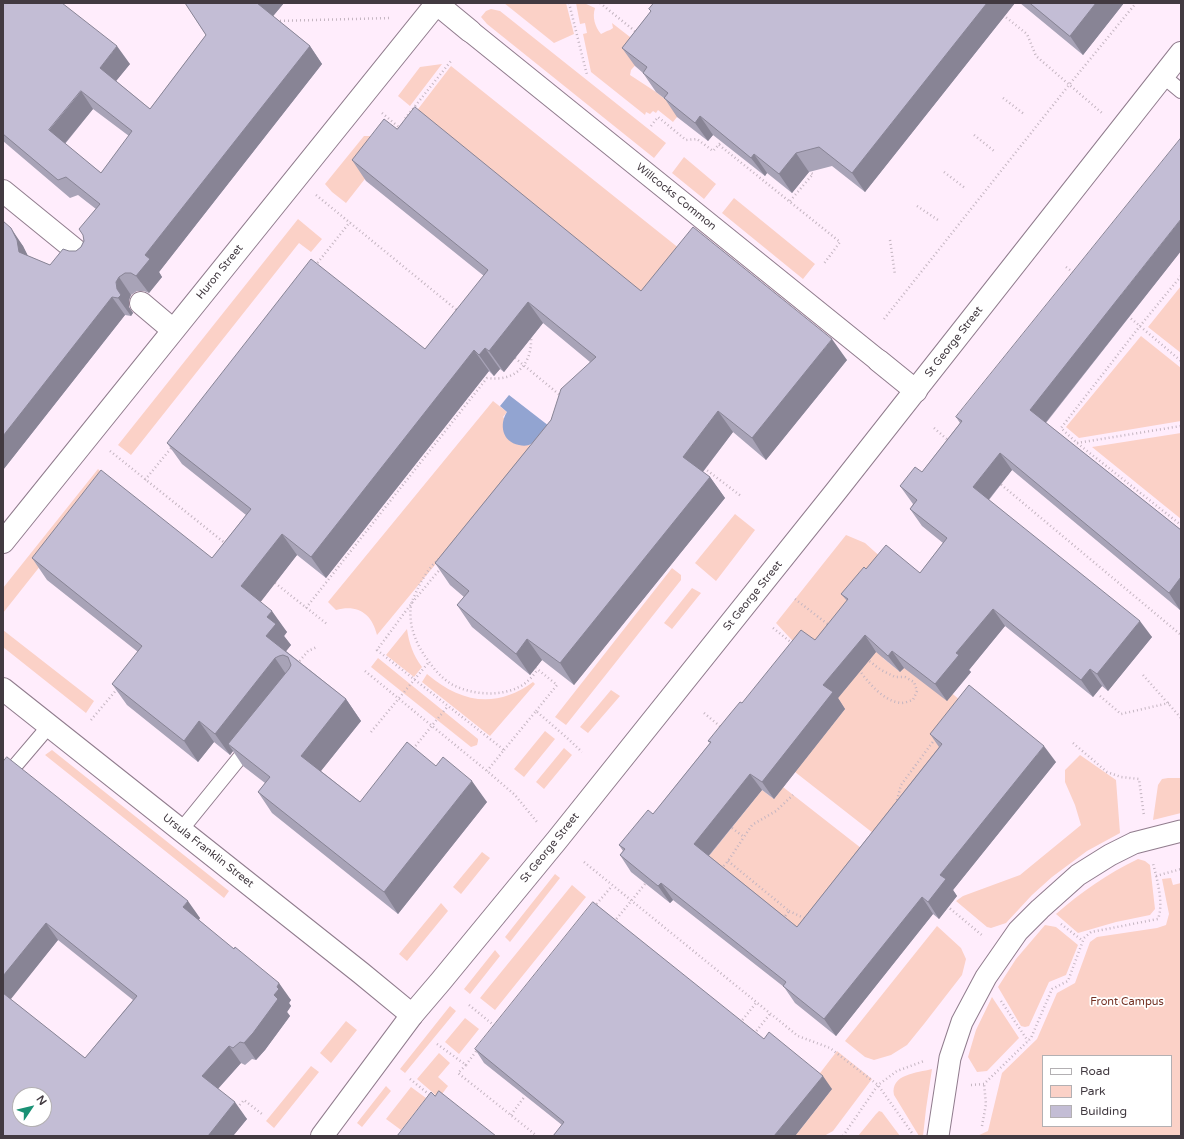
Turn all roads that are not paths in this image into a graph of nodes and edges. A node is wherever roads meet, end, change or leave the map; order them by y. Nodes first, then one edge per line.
1 (437, 3) edge
2 (470, 31) joint
3 (1181, 53) edge
4 (1163, 76) junction
5 (1181, 91) edge
6 (3, 191) edge
7 (84, 257) edge
8 (141, 303) edge
9 (174, 330) junction
10 (879, 361) joint
11 (916, 391) junction
12 (3, 542) edge
13 (3, 689) edge
14 (49, 726) junction
15 (259, 734) edge
16 (3, 780) edge
17 (181, 830) junction
18 (1181, 831) edge
19 (412, 1015) junction
20 (322, 1136) edge
21 (938, 1136) edge

1 - 2 street, Willcocks Common
1 - 9 street, Huron Street
2 - 10 street, Willcocks Common
3 - 4 street, St George Street
4 - 5 lane
4 - 11 street, St George Street
6 - 7 street
8 - 9 street
9 - 12 street, Huron Street
10 - 11 street, Willcocks Common
11 - 19 street, St George Street
13 - 14 street, Ursula Franklin Street
14 - 16 lane
14 - 17 street, Ursula Franklin Street
15 - 17 lane
17 - 19 street, Ursula Franklin Street
18 - 21 street
19 - 20 street, St George Street

